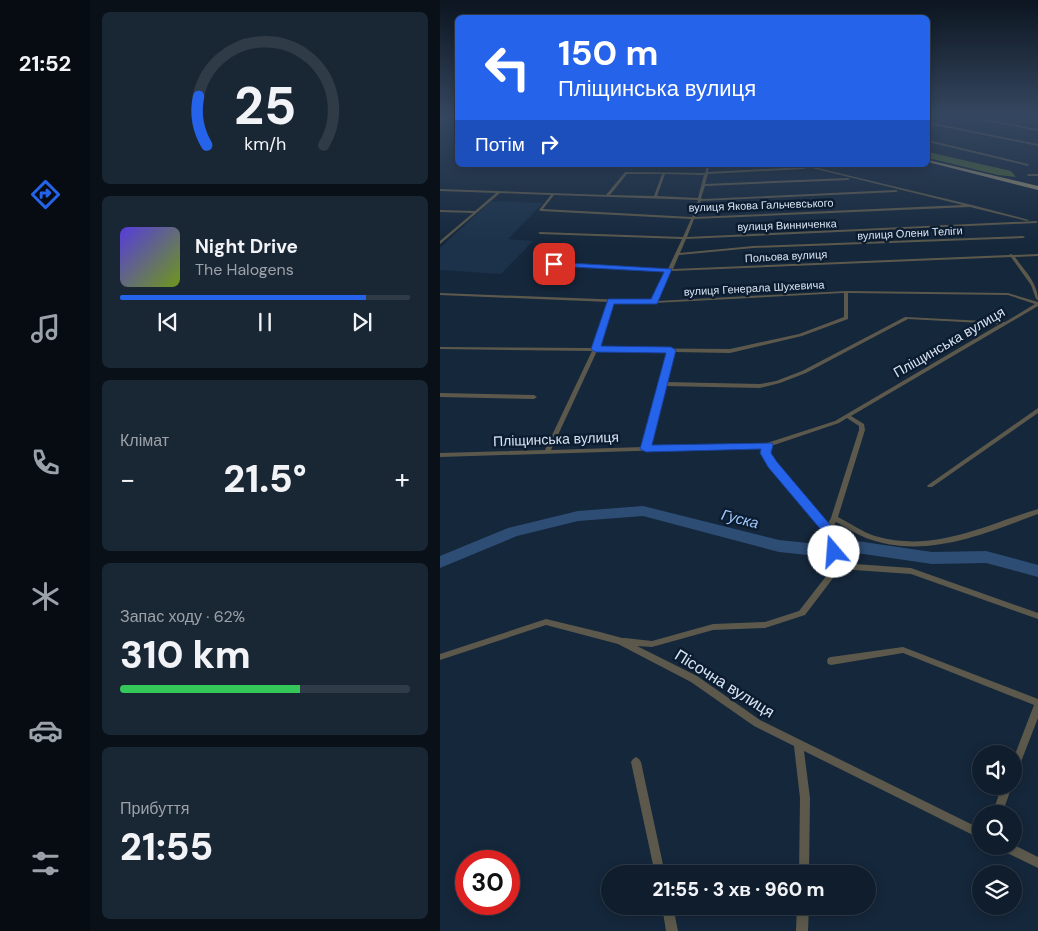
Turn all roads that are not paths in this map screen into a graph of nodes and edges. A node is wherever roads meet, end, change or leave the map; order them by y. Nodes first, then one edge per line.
1 (1001, 158) edge
2 (930, 161) edge
3 (1028, 165) dead end
4 (708, 167) edge
5 (810, 167) joint
6 (664, 174) junction
7 (706, 174) junction
8 (1028, 175) dead end
9 (1038, 175) edge
10 (857, 179) junction
11 (704, 185) junction
12 (1038, 188) edge
13 (440, 190) edge
14 (905, 190) junction
15 (498, 192) junction
16 (553, 194) junction
17 (607, 196) junction
18 (655, 198) junction
19 (700, 200) junction
20 (972, 206) junction
21 (440, 210) edge
22 (475, 212) junction
23 (694, 218) junction
24 (1037, 222) edge
25 (540, 233) dead end
26 (1023, 236) dead end
27 (686, 238) junction
28 (440, 243) edge
29 (677, 254) junction
30 (1011, 255) junction
31 (1038, 255) edge
32 (535, 263) dead end
33 (669, 270) junction
34 (846, 292) junction
35 (440, 294) edge
36 (1038, 299) edge
37 (611, 301) junction
38 (654, 302) junction
39 (1038, 304) edge
40 (1008, 323) junction
41 (440, 348) edge
42 (595, 349) junction
43 (671, 350) junction
44 (661, 384) junction
45 (440, 395) edge
46 (534, 397) dead end
47 (1038, 410) edge
48 (847, 416) junction
49 (768, 445) junction
50 (646, 449) junction
51 (547, 452) junction
52 (440, 455) edge
53 (930, 486) dead end
54 (1038, 511) edge
55 (834, 518) junction
56 (828, 530) junction
57 (838, 566) junction
58 (1038, 616) edge
59 (620, 641) junction
60 (440, 657) edge
61 (831, 661) dead end
62 (1038, 705) edge
63 (798, 744) junction
64 (1022, 748) edge
65 (636, 762) dead end
66 (972, 830) edge
67 (1022, 855) edge
68 (1038, 863) edge
69 (658, 865) edge
70 (804, 865) edge
71 (669, 915) edge
72 (803, 915) edge
73 (672, 931) edge
74 (802, 931) edge

1 - 3 street
2 - 12 main road
4 - 7 street
5 - 7 street
5 - 10 street
6 - 7 street
6 - 17 street
6 - 18 street
7 - 11 street
8 - 9 street
10 - 11 street
10 - 14 street
11 - 19 street
13 - 15 street
14 - 19 street
14 - 20 street
15 - 16 street
15 - 22 street
16 - 17 street
16 - 23 street, вулиця Якова Гальчевського
17 - 18 street
18 - 19 street
19 - 23 street
20 - 23 street, вулиця Якова Гальчевського
20 - 24 street
21 - 22 street
22 - 28 street
23 - 27 street
24 - 27 street, вулиця Винниченка
25 - 27 street, вулиця Винниченка
26 - 29 street, вулиця Олени Теліги
27 - 29 street
29 - 33 street
30 - 31 street, Польова вулиця
30 - 33 street, Польова вулиця
30 - 36 street
32 - 33 street, Польова вулиця
33 - 38 street
34 - 38 street, вулиця Генерала Шухевича
34 - 39 street, вулиця Генерала Шухевича
34 - 43 street
35 - 37 street, вулиця Генерала Шухевича
37 - 38 street, вулиця Генерала Шухевича
37 - 42 street
39 - 40 street, Пліщинська вулиця
40 - 44 street
40 - 48 street, Пліщинська вулиця
41 - 42 street
42 - 43 street
42 - 51 street
43 - 44 street
44 - 50 street
45 - 46 street
47 - 53 street
48 - 49 street, Пліщинська вулиця
48 - 55 street
49 - 50 street, Пліщинська вулиця
49 - 56 street
50 - 51 street, Пліщинська вулиця
51 - 52 street, Пліщинська вулиця
54 - 55 street
55 - 56 street
56 - 57 street
57 - 58 street
57 - 59 street
59 - 60 street, Пісочна вулиця
59 - 63 street, Пісочна вулиця
61 - 62 street
62 - 64 street
63 - 66 street, Пісочна вулиця
63 - 70 street
65 - 69 street
67 - 68 street
71 - 73 street
72 - 74 street

